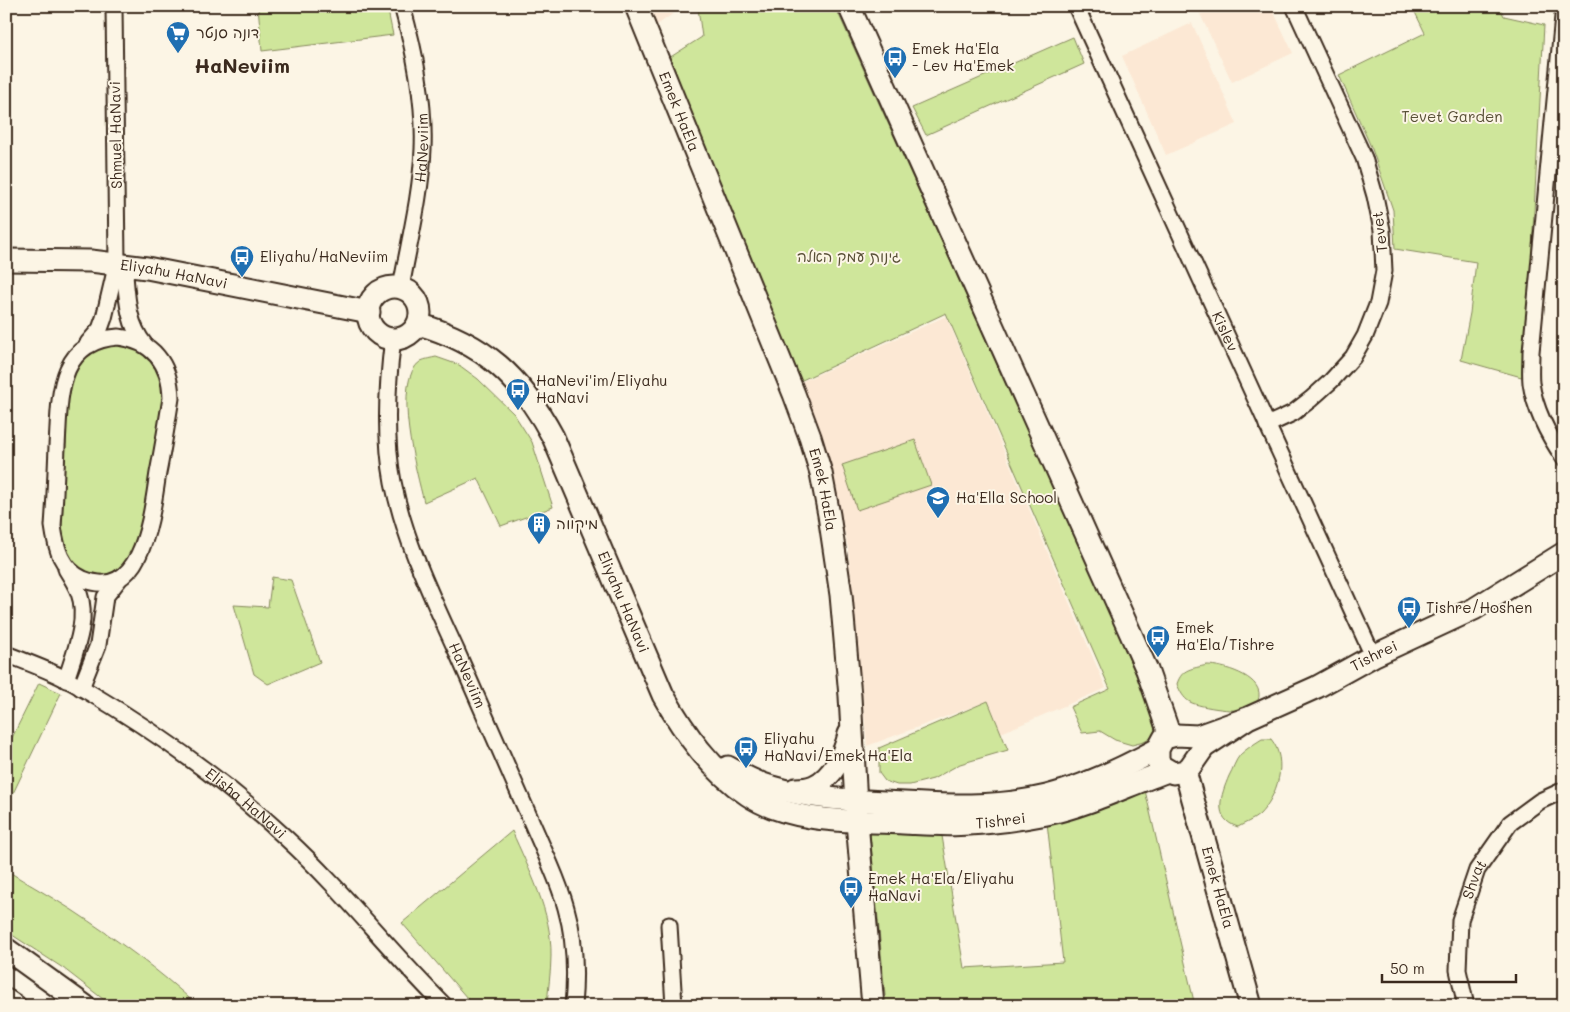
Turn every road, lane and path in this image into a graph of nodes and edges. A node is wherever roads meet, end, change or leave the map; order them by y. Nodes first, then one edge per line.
1 (114, 6) edge
2 (402, 6) edge
3 (636, 6) edge
4 (849, 6) edge
5 (1076, 6) edge
6 (1294, 6) edge
7 (1564, 6) edge
8 (6, 260) edge
9 (120, 264) junction
10 (401, 288) junction
11 (369, 312) junction
12 (418, 324) junction
13 (393, 338) junction
14 (145, 345) junction
15 (84, 348) junction
16 (1267, 425) junction
17 (1546, 428) junction
18 (1564, 449) edge
19 (1564, 458) edge
20 (1559, 555) edge
21 (64, 563) junction
22 (124, 574) junction
23 (6, 654) edge
24 (1373, 656) junction
25 (66, 680) junction
26 (81, 688) junction
27 (1248, 718) junction
28 (852, 721) junction
29 (690, 738) junction
30 (1170, 740) junction
31 (1182, 768) junction
32 (786, 790) junction
33 (1564, 790) edge
34 (857, 811) junction
35 (825, 818) junction
36 (860, 847) junction
37 (669, 925) dead end
38 (6, 948) edge
39 (6, 1000) edge
40 (16, 1006) edge
41 (85, 1006) edge
42 (444, 1006) edge
43 (573, 1006) edge
44 (674, 1006) edge
45 (873, 1006) edge
46 (1250, 1006) edge
47 (1466, 1006) edge

1 - 9 street, Shmuel HaNavi
2 - 10 street, HaNeviim
3 - 28 street, Emek HaEla
4 - 30 street
5 - 16 street, Kislev
6 - 16 street, Tevet
7 - 17 street
8 - 9 street, Eliyahu HaNavi
9 - 11 street, Eliyahu HaNavi
9 - 14 street
9 - 15 street
10 - 11 street
10 - 12 street
11 - 13 street
12 - 13 street
12 - 29 street, Eliyahu HaNavi
13 - 43 street, HaNeviim
14 - 15 street
14 - 22 street
15 - 21 street
16 - 24 street, Kislev
17 - 18 street
17 - 19 street
20 - 24 street, Tishrei
21 - 22 street
21 - 25 street
22 - 26 street
23 - 25 street, Elisha HaNavi
24 - 27 street, Tishrei
25 - 26 street, Elisha HaNavi
26 - 42 street, Elisha HaNavi
27 - 30 street, Tishrei
27 - 31 street, Tishrei
28 - 32 street
28 - 34 street, Emek HaEla
29 - 32 street, Eliyahu HaNavi
29 - 35 street, Eliyahu HaNavi
30 - 31 street
30 - 31 street
30 - 34 street, Tishrei
31 - 34 street, Tishrei
31 - 46 street, Emek HaEla
32 - 34 street, Eliyahu HaNavi
33 - 47 street, Shvat
34 - 35 street, Eliyahu HaNavi
34 - 36 street, Emek HaEla
35 - 36 street
36 - 45 street, Emek HaEla
37 - 44 street
38 - 41 street
39 - 40 street

